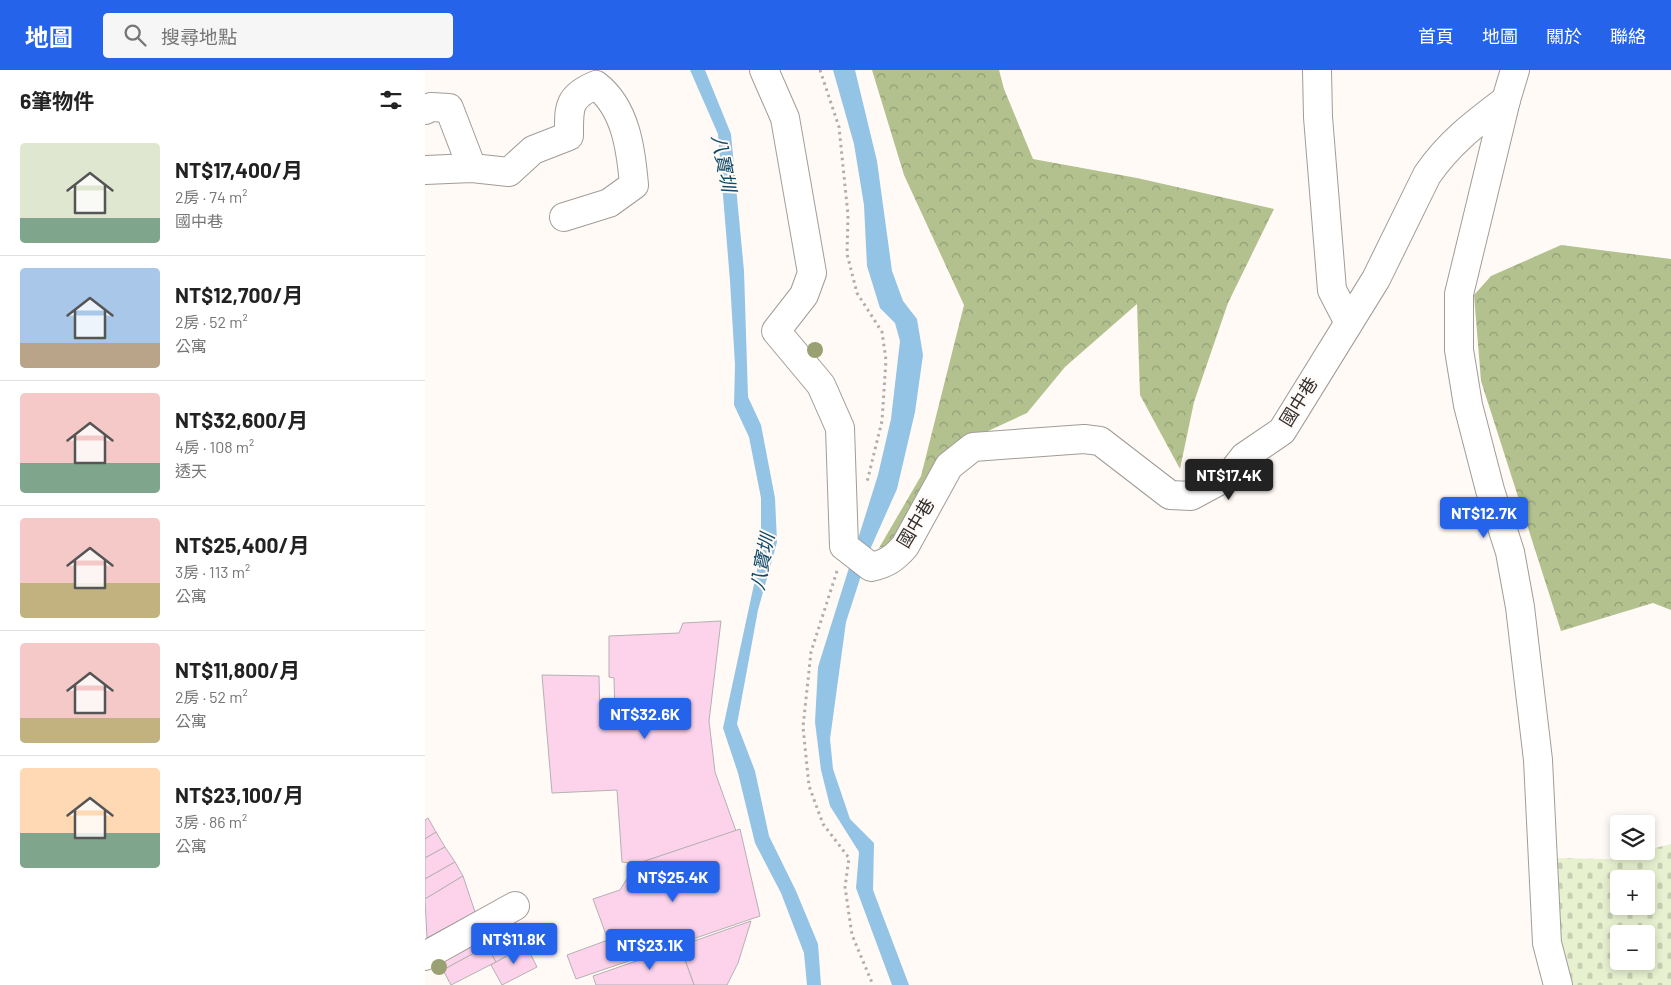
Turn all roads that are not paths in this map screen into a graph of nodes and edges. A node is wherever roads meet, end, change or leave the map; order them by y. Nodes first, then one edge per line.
1 (764, 70) edge
2 (1317, 70) edge
3 (1515, 70) edge
4 (1506, 100) junction
5 (425, 110) edge
6 (471, 168) junction
7 (425, 170) edge
8 (563, 217) dead end
9 (1348, 321) junction
10 (515, 906) dead end
11 (425, 956) edge
12 (1558, 985) edge

1 - 9 street, 國中巷
2 - 9 street
3 - 4 street
4 - 9 street, 國中巷
4 - 12 street
5 - 6 street
6 - 7 street
6 - 8 street
10 - 11 street

